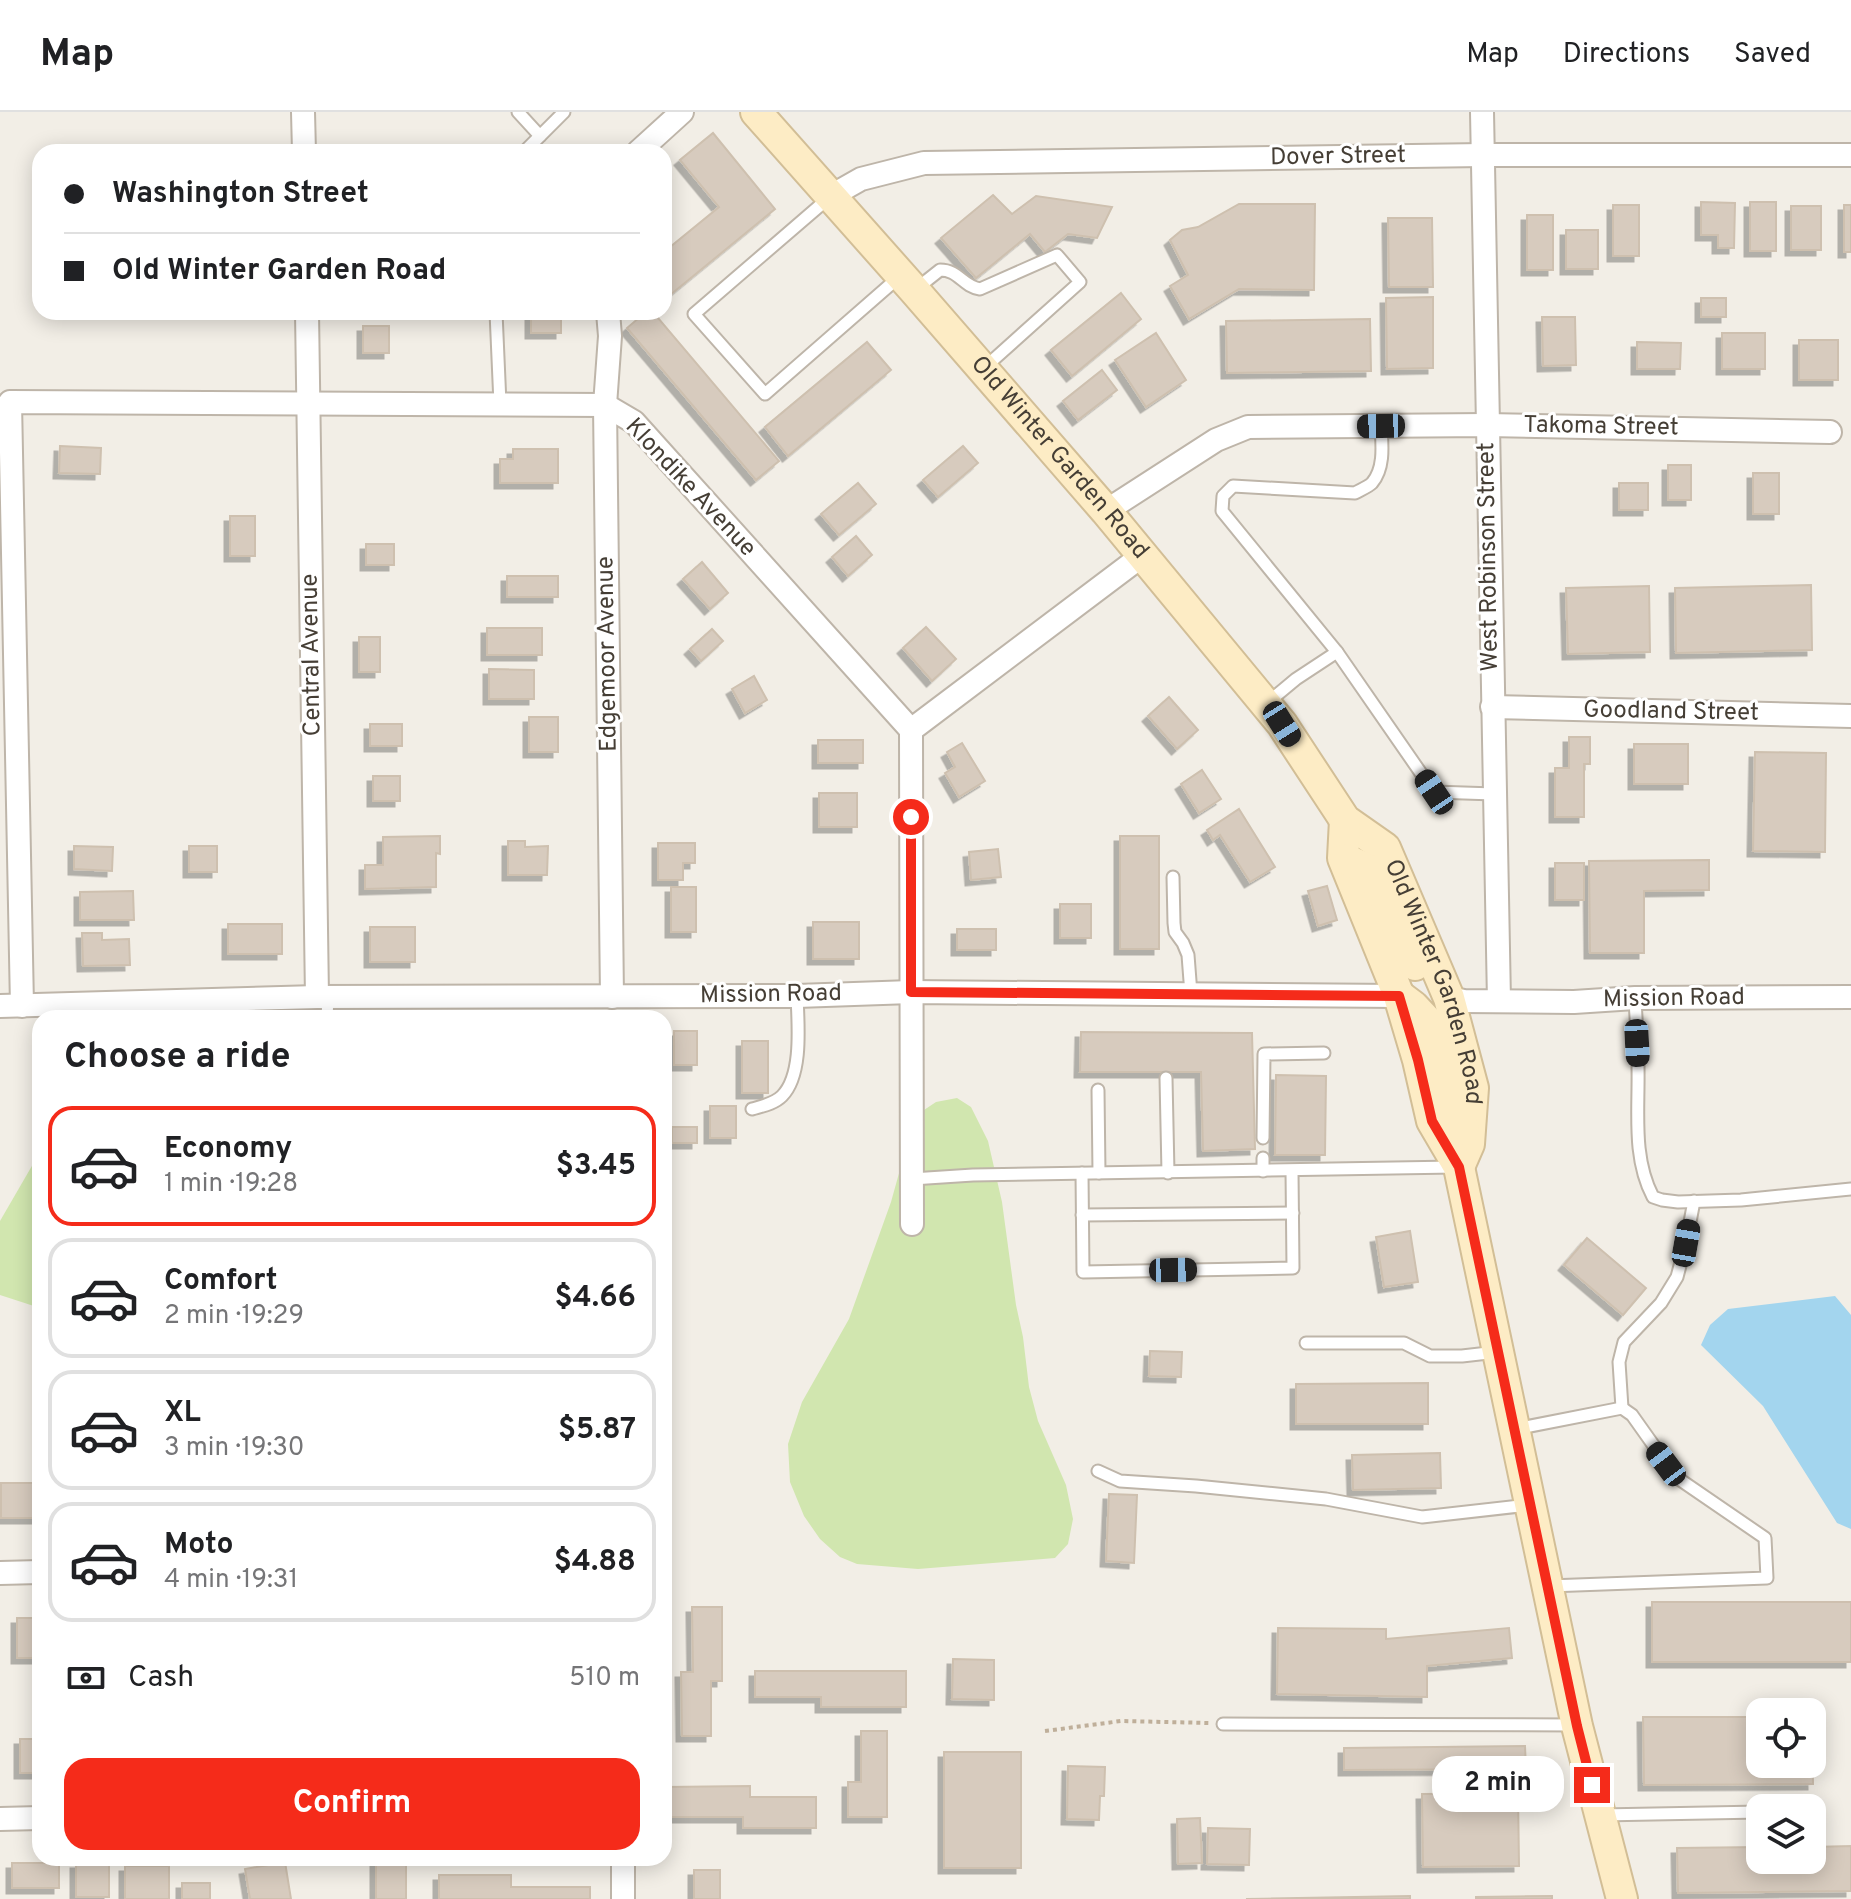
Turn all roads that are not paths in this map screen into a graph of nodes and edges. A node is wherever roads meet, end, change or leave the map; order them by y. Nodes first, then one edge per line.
1 (303, 112) edge
2 (518, 112) edge
3 (564, 112) edge
4 (682, 112) edge
5 (756, 112) edge
6 (1482, 112) edge
7 (540, 136) junction
8 (304, 144) edge
9 (532, 144) edge
10 (647, 144) edge
11 (1483, 155) junction
12 (1851, 155) edge
13 (831, 196) junction
14 (907, 283) junction
15 (307, 320) edge
16 (496, 320) edge
17 (609, 320) edge
18 (982, 369) junction
19 (309, 403) junction
20 (500, 404) junction
21 (605, 405) junction
22 (1487, 425) junction
23 (1381, 426) junction
24 (1830, 432) dead end
25 (1106, 511) junction
26 (1143, 555) junction
27 (1337, 652) junction
28 (1266, 704) junction
29 (1492, 707) junction
30 (1851, 716) edge
31 (911, 730) junction
32 (1494, 794) junction
33 (1345, 820) junction
34 (1343, 858) junction
35 (1173, 877) dead end
36 (911, 992) junction
37 (1191, 994) junction
38 (797, 996) junction
39 (1399, 996) junction
40 (612, 997) junction
41 (1851, 997) edge
42 (1449, 998) junction
43 (1635, 998) junction
44 (1499, 1001) junction
45 (324, 1004) edge
46 (11, 1006) edge
47 (1324, 1053) dead end
48 (1166, 1078) dead end
49 (1098, 1090) dead end
50 (752, 1109) dead end
51 (1263, 1138) dead end
52 (1464, 1155) junction
53 (1263, 1158) dead end
54 (1263, 1171) junction
55 (1292, 1171) junction
56 (1082, 1173) junction
57 (1099, 1173) junction
58 (1168, 1173) junction
59 (912, 1179) junction
60 (1851, 1189) edge
61 (1694, 1201) junction
62 (1293, 1213) junction
63 (1082, 1215) junction
64 (912, 1224) dead end
65 (1306, 1343) dead end
66 (1498, 1352) junction
67 (1622, 1408) junction
68 (1514, 1429) junction
69 (1098, 1471) dead end
70 (1530, 1505) junction
71 (32, 1572) edge
72 (0, 1573) edge
73 (1547, 1586) junction
74 (1223, 1724) road end
75 (1577, 1726) junction
76 (1746, 1812) edge
77 (1600, 1815) junction
78 (32, 1818) edge
79 (0, 1819) edge
80 (623, 1866) edge
81 (623, 1899) edge
82 (1622, 1899) edge

1 - 8 street
2 - 7 lane
3 - 7 lane
4 - 10 street
5 - 13 main road, Old Winter Garden Road
6 - 11 street, West Robinson Street
7 - 9 lane
11 - 12 street, Dover Street
11 - 13 street, Dover Street
11 - 22 street, West Robinson Street
13 - 14 main road, Old Winter Garden Road
13 - 14 lane
14 - 18 main road, Old Winter Garden Road
14 - 18 lane
15 - 19 street, Central Avenue
16 - 20 lane
17 - 21 street, Edgemoor Avenue
18 - 25 main road, Old Winter Garden Road
19 - 20 street, Klondike Avenue
19 - 45 street, Central Avenue
19 - 46 street, Klondike Avenue
20 - 21 street, Klondike Avenue
21 - 31 street, Klondike Avenue
21 - 40 street, Edgemoor Avenue
22 - 23 street, Takoma Street
22 - 24 street, Takoma Street
22 - 29 street, West Robinson Street
23 - 25 street, Takoma Street
23 - 27 lane
25 - 26 main road, Old Winter Garden Road
26 - 28 main road, Old Winter Garden Road
26 - 31 street
27 - 28 lane
27 - 32 lane
28 - 33 main road, Old Winter Garden Road
29 - 30 street, Goodland Street
29 - 32 street, West Robinson Street
31 - 36 street
32 - 44 street, West Robinson Street
33 - 34 main road, Old Winter Garden Road
33 - 42 main road, Old Winter Garden Road
34 - 39 main road, Old Winter Garden Road
34 - 42 main road
35 - 37 lane
36 - 37 street, Mission Road
36 - 38 street, Mission Road
36 - 59 street
37 - 39 street, Mission Road
38 - 40 street, Mission Road
38 - 50 lane
39 - 52 main road, Old Winter Garden Road
40 - 45 street, Mission Road
41 - 43 street, Mission Road
42 - 44 street, Mission Road
42 - 52 main road, Old Winter Garden Road
43 - 44 street, Mission Road
43 - 61 lane
45 - 46 street, Mission Road
47 - 51 lane
48 - 58 lane
49 - 57 lane
52 - 55 lane
52 - 66 main road, Old Winter Garden Road
53 - 54 lane
54 - 55 lane
54 - 58 lane
55 - 62 lane
56 - 57 lane
56 - 59 lane
56 - 63 lane
57 - 58 lane
59 - 64 street
60 - 61 lane
61 - 67 lane
62 - 63 lane
62 - 63 lane
65 - 66 lane
66 - 68 main road, Old Winter Garden Road
67 - 68 lane
67 - 73 lane
68 - 70 main road, Old Winter Garden Road
69 - 70 lane
70 - 73 main road, Old Winter Garden Road
71 - 72 street
73 - 75 main road, Old Winter Garden Road
74 - 75 lane
75 - 77 main road, Old Winter Garden Road
76 - 77 lane
77 - 82 main road, Old Winter Garden Road
78 - 79 street
80 - 81 street

